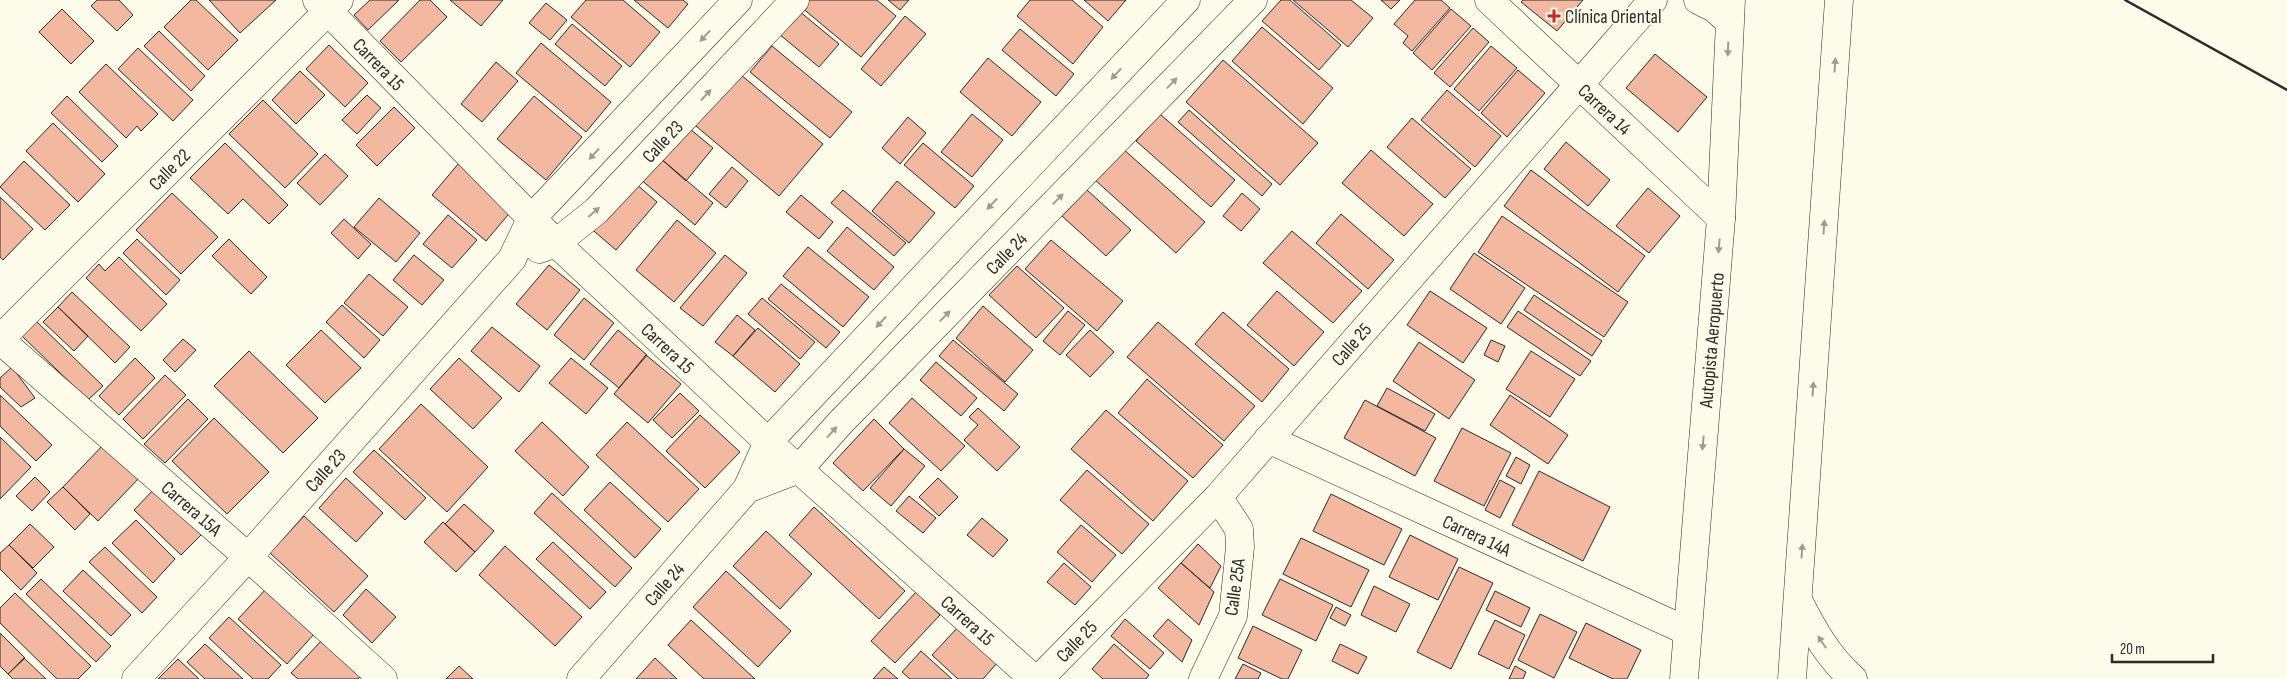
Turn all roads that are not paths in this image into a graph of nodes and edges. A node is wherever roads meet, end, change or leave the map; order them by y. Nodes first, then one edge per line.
1 (738, 0) edge
2 (795, 0) edge
3 (1186, 0) edge
4 (1253, 0) edge
5 (1489, 0) edge
6 (1653, 0) edge
7 (1698, 0) edge
8 (1839, 0) edge
9 (328, 4) edge
10 (1730, 10) edge
11 (1579, 85) junction
12 (1722, 218) junction
13 (531, 219) junction
14 (556, 243) junction
15 (512, 259) junction
16 (0, 339) edge
17 (1268, 439) junction
18 (768, 442) junction
19 (799, 469) junction
20 (747, 489) junction
21 (1218, 497) junction
22 (248, 557) junction
23 (1798, 600) junction
24 (1687, 631) junction
25 (136, 679) edge
26 (383, 679) edge
27 (581, 679) edge
28 (1034, 679) edge
29 (1039, 679) edge
30 (1204, 679) edge
31 (1684, 679) edge
32 (1792, 679) edge
33 (1852, 679) edge

1 -> 13 main road, Calle 23
14 -> 2 main road, Calle 23
3 -> 18 main road, Calle 24
19 -> 4 main road, Calle 24
5 - 11 main road, Carrera 14
6 - 11 main road, Calle 25
7 - 10 main road
23 -> 8 main road
9 - 13 main road, Carrera 15
9 - 16 main road, Calle 22
10 -> 12 main road, Autopista Aeropuerto
11 - 12 main road, Carrera 14
11 - 17 main road, Calle 25
12 -> 24 main road, Autopista Aeropuerto
13 - 14 main road, Carrera 15
13 - 15 main road, Calle 23
14 - 15 main road, Calle 23
14 - 18 main road, Carrera 15
15 - 22 main road, Calle 23
16 - 22 main road, Carrera 15A
17 - 21 main road, Calle 25
17 - 24 main road, Carrera 14A
18 - 19 main road, Carrera 15
18 - 20 main road, Calle 24
19 - 20 main road, Calle 24
19 - 28 main road, Carrera 15
20 - 27 main road, Calle 24
21 - 29 main road, Calle 25
21 - 30 main road, Calle 25A
22 - 25 main road, Calle 23
22 - 26 main road, Carrera 15A
23 - 32 main road
33 -> 23 main road
24 - 31 main road, Autopista Aeropuerto

